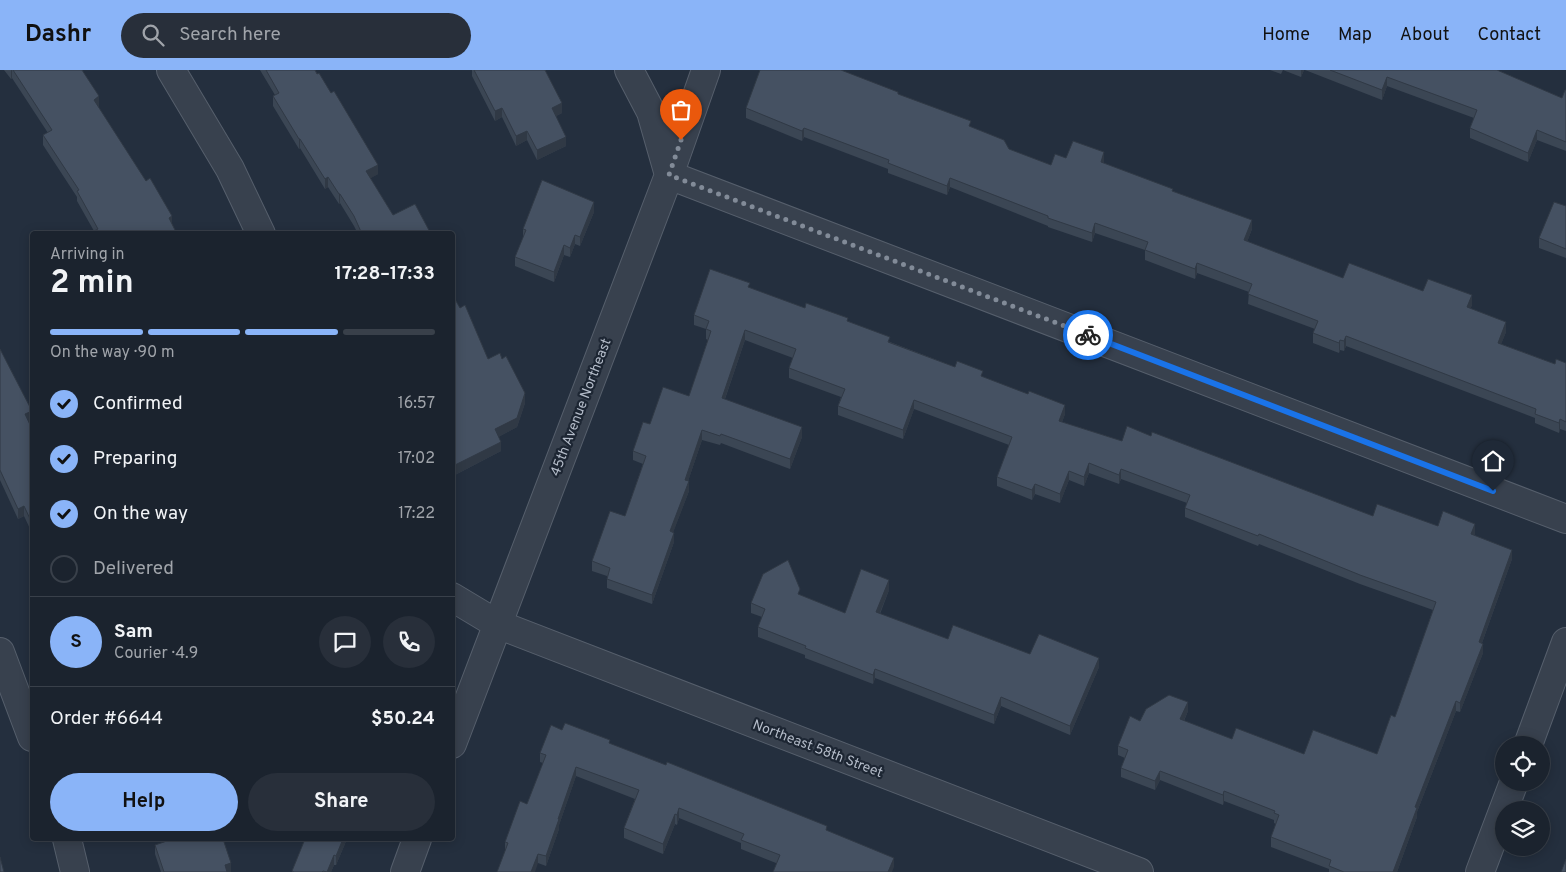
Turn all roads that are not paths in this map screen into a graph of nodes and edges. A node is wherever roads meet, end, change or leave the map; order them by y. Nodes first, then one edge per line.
1 (171, 70) edge
2 (630, 70) edge
3 (706, 70) edge
4 (669, 175) junction
5 (260, 231) edge
6 (1566, 519) edge
7 (455, 600) edge
8 (497, 624) junction
9 (1566, 642) edge
10 (0, 652) edge
11 (30, 732) edge
12 (455, 736) edge
13 (1531, 736) edge
14 (1511, 791) edge
15 (67, 841) edge
16 (416, 841) edge
17 (75, 872) edge
18 (405, 872) edge
19 (1139, 872) edge
20 (1480, 872) edge

1 - 5 street
2 - 4 street
3 - 4 street, 45th Avenue Northeast
4 - 6 street
4 - 8 street, 45th Avenue Northeast
7 - 8 street, Northeast 58th Street
8 - 12 street, 45th Avenue Northeast
8 - 19 street, Northeast 58th Street
9 - 13 street
10 - 11 street
14 - 20 street
15 - 17 street
16 - 18 street

